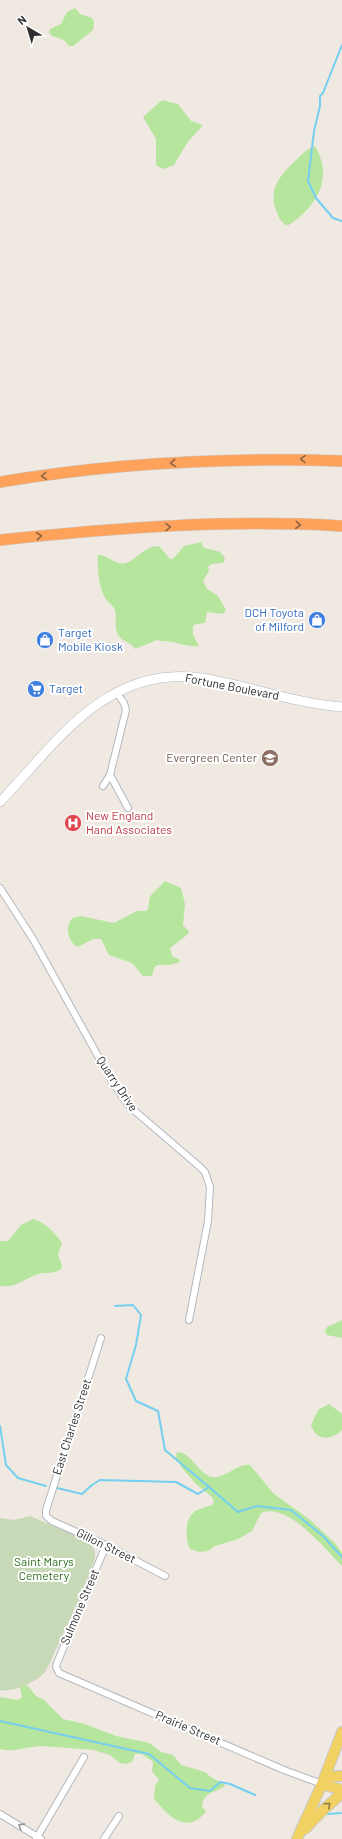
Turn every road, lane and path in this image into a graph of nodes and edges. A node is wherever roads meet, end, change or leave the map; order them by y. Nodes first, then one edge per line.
1 (342, 460) edge
2 (0, 482) edge
3 (342, 526) edge
4 (0, 540) edge
5 (116, 692) junction
6 (342, 707) edge
7 (110, 775) junction
8 (103, 786) dead end
9 (0, 802) edge
10 (128, 808) dead end
11 (0, 888) edge
12 (189, 1320) dead end
13 (101, 1338) dead end
14 (46, 1516) joint
15 (106, 1545) junction
16 (165, 1576) dead end
17 (56, 1670) joint
18 (342, 1732) edge
19 (84, 1757) dead end
20 (342, 1776) edge
21 (323, 1780) junction
22 (342, 1790) edge
23 (342, 1794) edge
24 (0, 1814) edge
25 (119, 1816) dead end
26 (38, 1838) edge
27 (104, 1839) edge
28 (297, 1839) edge

1 -> 2 highway
4 -> 3 highway
5 - 6 main road, Fortune Boulevard
5 - 7 street
5 - 9 main road, Fortune Boulevard
7 - 8 street
7 - 10 street
11 - 12 street, Quarry Drive
13 - 14 street, East Charles Street
14 - 15 street, Gillon Street
15 - 16 street, Gillon Street
15 - 17 street, Sulmone Street
17 - 21 street, Prairie Street
18 - 21 main road
19 - 26 street
20 - 21 main road
21 - 22 main road
21 - 28 main road
28 -> 23 main road
26 -> 24 street
25 - 27 street

